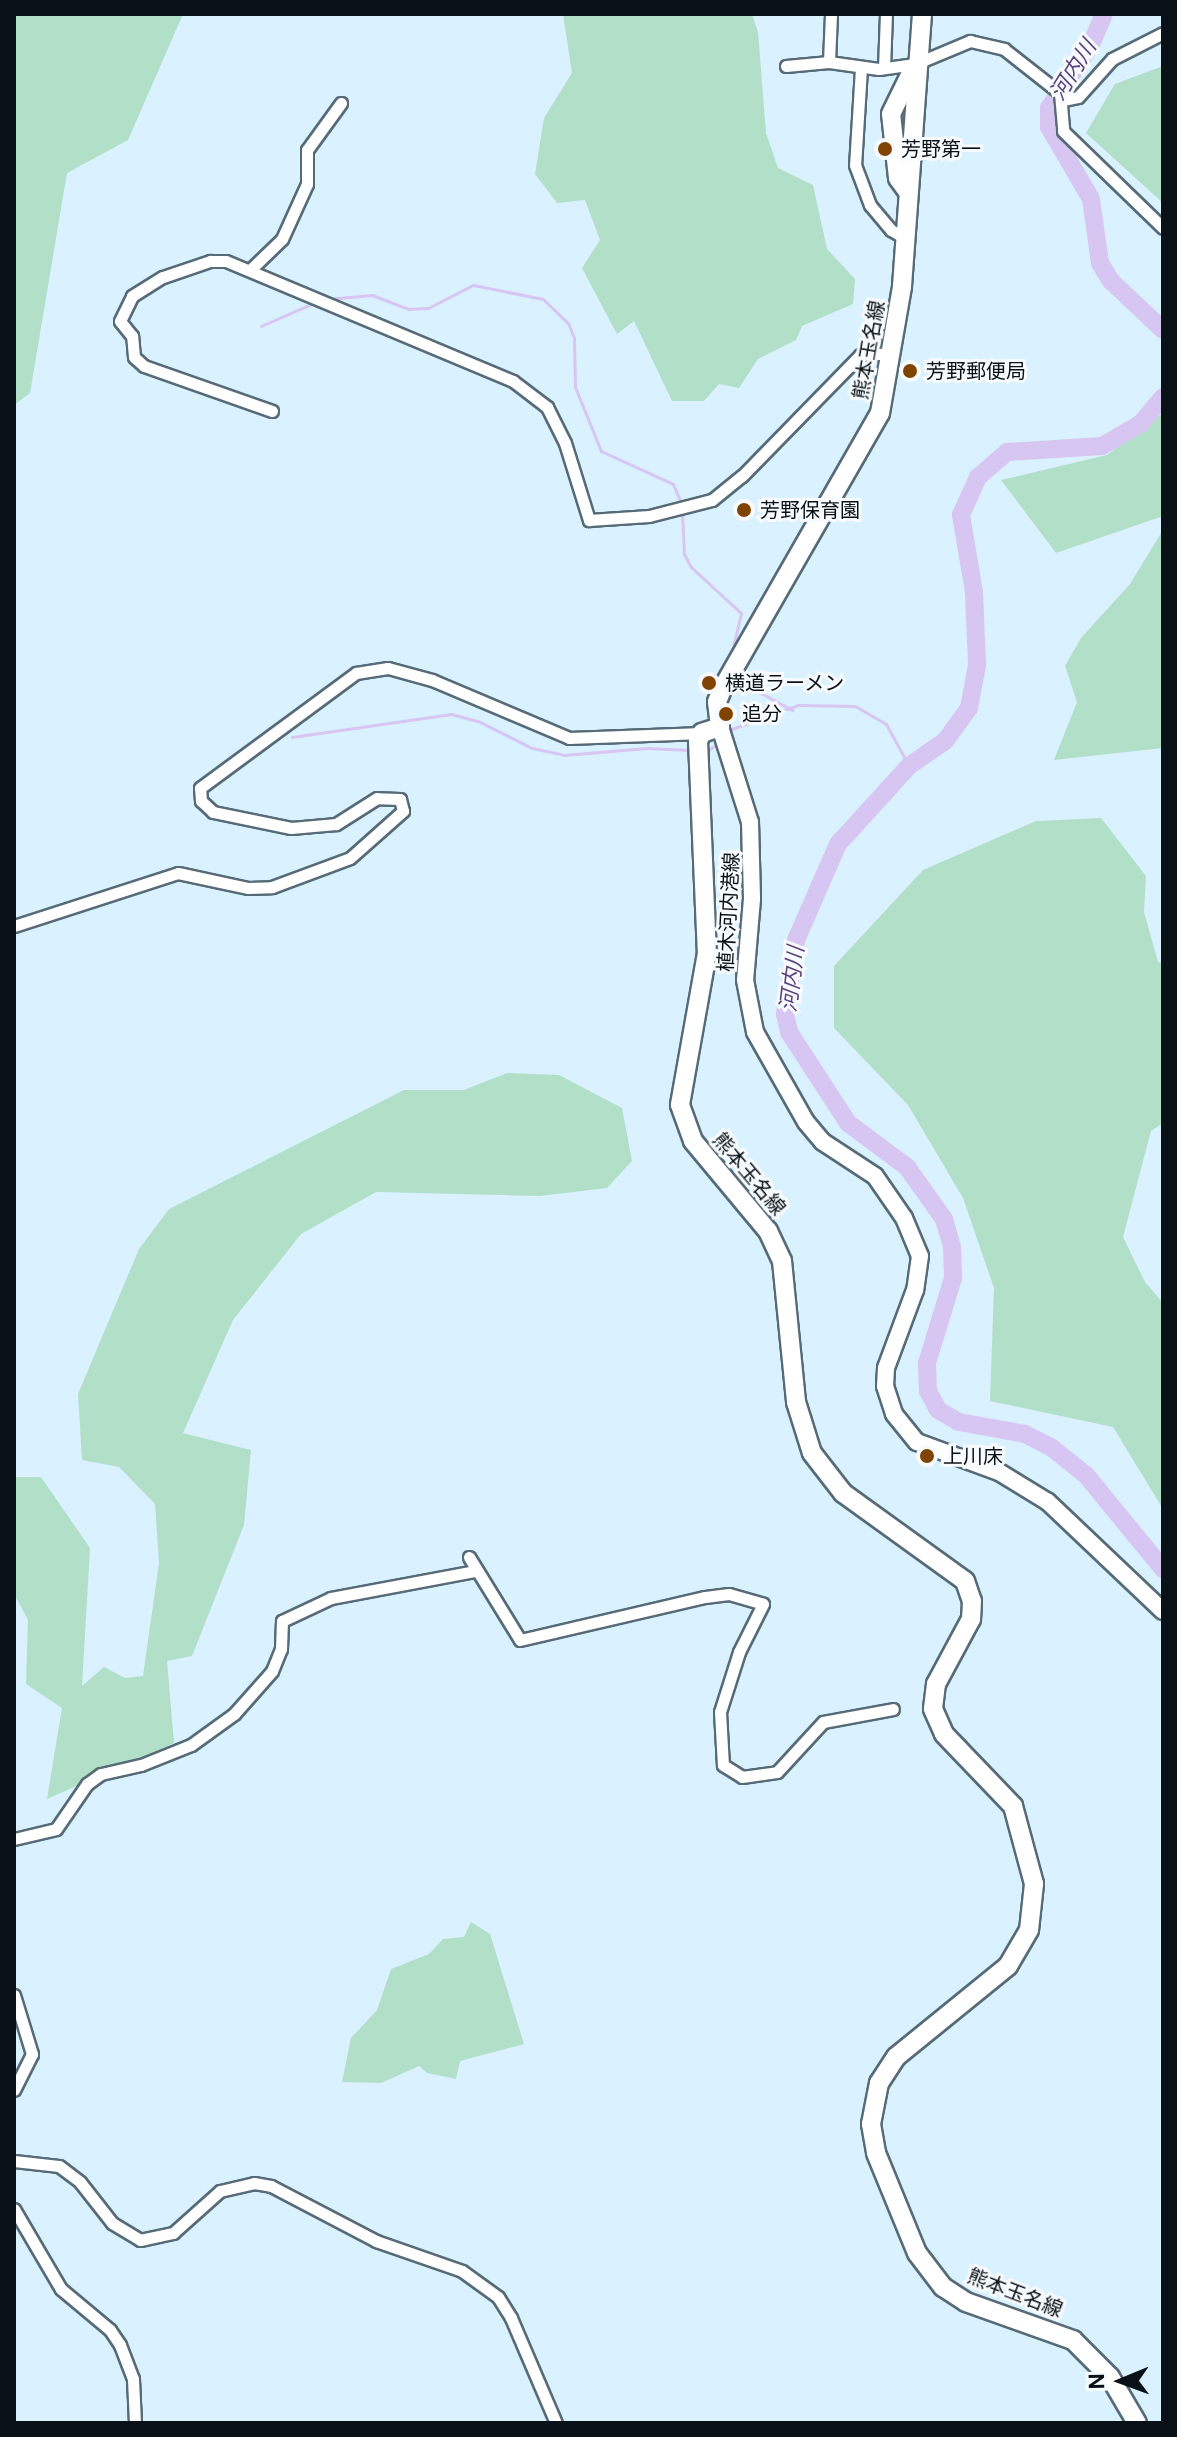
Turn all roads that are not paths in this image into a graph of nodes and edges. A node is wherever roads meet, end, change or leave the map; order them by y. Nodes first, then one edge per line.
1 (831, 14) edge
2 (886, 14) edge
3 (922, 14) edge
4 (1163, 33) edge
5 (829, 62) junction
6 (915, 64) junction
7 (786, 66) dead end
8 (861, 68) junction
9 (884, 68) junction
10 (1063, 100) junction
11 (341, 103) dead end
12 (1163, 228) edge
13 (905, 238) junction
14 (251, 269) junction
15 (893, 353) junction
16 (272, 411) dead end
17 (711, 730) junction
18 (14, 926) edge
19 (469, 1557) dead end
20 (475, 1571) junction
21 (1163, 1611) edge
22 (893, 1709) dead end
23 (14, 1839) edge
24 (14, 1995) edge
25 (14, 2090) edge
26 (14, 2161) edge
27 (14, 2209) edge
28 (135, 2423) edge
29 (556, 2423) edge
30 (1137, 2423) edge

1 - 5 street
2 - 9 street
3 - 6 main road, 熊本玉名線
4 - 10 street
5 - 7 street
5 - 8 street
6 - 9 street
6 - 10 street
6 - 13 main road, 熊本玉名線
8 - 9 street
8 - 13 street
10 - 12 street
11 - 14 street
13 - 15 main road, 熊本玉名線
14 - 15 street
14 - 16 street
15 - 17 main road, 熊本玉名線
17 - 18 street
17 - 21 main road, 植木河内港線
17 - 30 main road, 熊本玉名線
19 - 20 street
20 - 22 street
20 - 23 street
24 - 25 street
26 - 29 street
27 - 28 street

